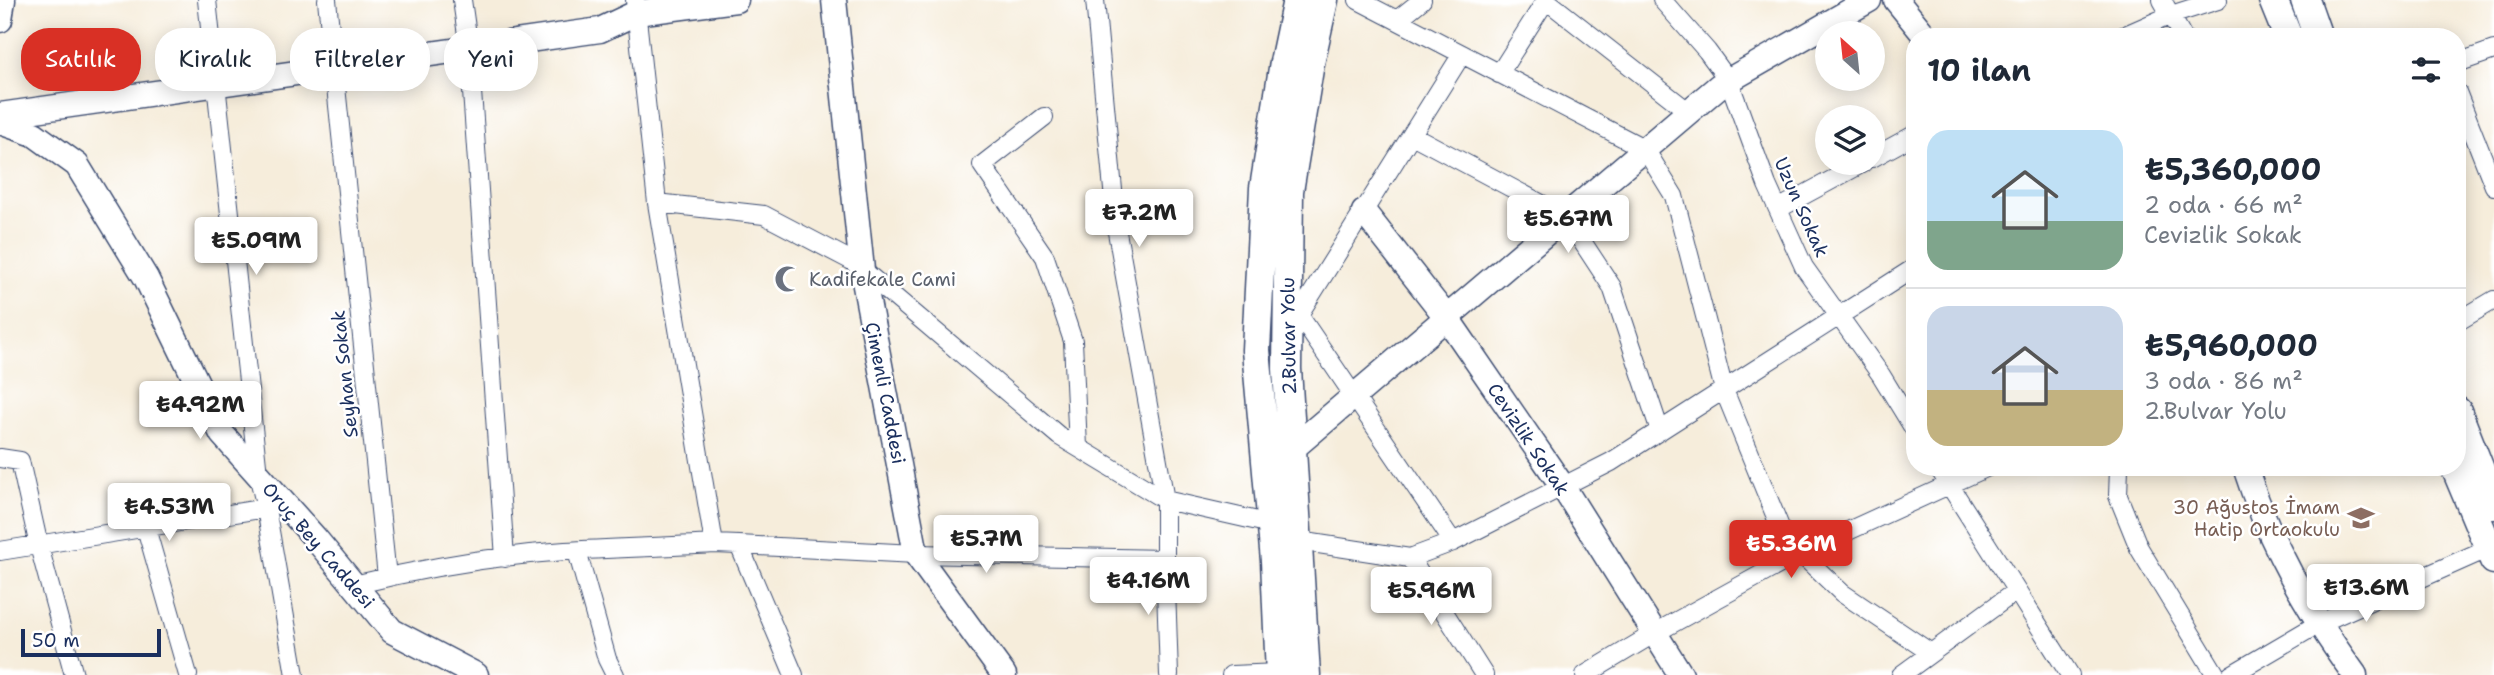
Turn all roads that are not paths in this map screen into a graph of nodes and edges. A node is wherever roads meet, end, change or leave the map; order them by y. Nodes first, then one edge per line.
1 (3, 0) edge
2 (206, 0) edge
3 (327, 0) edge
4 (462, 0) edge
5 (732, 0) edge
6 (834, 0) edge
7 (1095, 0) edge
8 (1297, 0) edge
9 (1324, 0) edge
10 (1358, 0) edge
11 (1422, 0) edge
12 (1661, 0) edge
13 (1869, 0) edge
14 (1896, 0) edge
15 (2218, 0) edge
16 (2273, 0) edge
17 (2305, 0) edge
18 (635, 7) edge
19 (2166, 7) edge
20 (0, 20) edge
21 (1397, 20) junction
22 (209, 28) edge
23 (329, 28) edge
24 (466, 28) edge
25 (1919, 28) edge
26 (2134, 28) edge
27 (2178, 28) edge
28 (2284, 28) edge
29 (2315, 28) edge
30 (538, 39) edge
31 (2494, 50) edge
32 (1462, 54) junction
33 (2466, 60) edge
34 (1500, 74) junction
35 (1729, 81) junction
36 (166, 91) edge
37 (216, 91) edge
38 (335, 91) edge
39 (472, 91) edge
40 (1689, 113) junction
41 (0, 115) edge
42 (2466, 115) edge
43 (1044, 117) dead end
44 (0, 122) edge
45 (1412, 135) junction
46 (1906, 139) edge
47 (1646, 149) junction
48 (1885, 151) edge
49 (1841, 175) edge
50 (2494, 186) edge
51 (657, 203) junction
52 (1778, 209) junction
53 (1364, 212) junction
54 (1566, 217) junction
55 (862, 270) junction
56 (1906, 273) edge
57 (2494, 300) edge
58 (1839, 316) junction
59 (2466, 317) edge
60 (1447, 318) junction
61 (1293, 325) junction
62 (1724, 390) junction
63 (1354, 397) junction
64 (1906, 401) edge
65 (1660, 431) junction
66 (2466, 434) edge
67 (1079, 447) junction
68 (1292, 449) junction
69 (0, 458) edge
70 (258, 474) junction
71 (1944, 476) edge
72 (1967, 476) edge
73 (2119, 476) edge
74 (2248, 476) edge
75 (2459, 476) edge
76 (1949, 484) junction
77 (1563, 487) junction
78 (1166, 500) junction
79 (2494, 505) edge
80 (266, 508) junction
81 (1271, 524) junction
82 (146, 528) junction
83 (1299, 541) junction
84 (1453, 542) junction
85 (714, 544) junction
86 (738, 545) junction
87 (39, 546) junction
88 (0, 551) edge
89 (577, 551) junction
90 (1800, 552) junction
91 (916, 554) junction
92 (2491, 554) edge
93 (505, 558) junction
94 (1410, 558) junction
95 (1165, 559) junction
96 (387, 577) junction
97 (354, 585) junction
98 (2015, 591) junction
99 (2318, 624) junction
100 (1655, 633) junction
101 (1931, 653) junction
102 (1288, 674) edge
103 (74, 675) edge
104 (188, 675) edge
105 (295, 675) edge
106 (476, 675) edge
107 (615, 675) edge
108 (794, 675) edge
109 (1004, 675) edge
110 (1168, 675) edge
111 (1231, 675) edge
112 (1484, 675) edge
113 (1585, 675) edge
114 (1681, 675) edge
115 (1901, 675) edge
116 (2070, 675) edge
117 (2216, 675) edge
118 (2231, 675) edge
119 (2355, 675) edge

1 - 20 street
2 - 22 street
3 - 23 street, Seyhan Sokak
4 - 24 street
5 - 18 street
6 - 55 street, Çimenli Caddesi
7 - 78 street
8 - 81 main road, 2.Bulvar Yolu
9 - 61 main road, 2.Bulvar Yolu
10 - 21 street
11 - 21 street
12 - 35 street, Uzun Sokak
13 - 35 street
14 - 25 street
15 - 19 street
16 - 28 main road
17 - 29 main road
18 - 30 street
18 - 51 street
19 - 26 street
19 - 27 street
21 - 32 street
31 - 33 street
32 - 34 street
32 - 45 street
34 - 40 street
34 - 47 street
35 - 40 street
35 - 52 street, Uzun Sokak
36 - 41 street
37 - 70 street
38 - 96 street, Seyhan Sokak
39 - 93 street
40 - 47 street
42 - 50 street
43 - 67 street
44 - 70 street, Oruç Bey Caddesi
45 - 53 street
45 - 54 street
46 - 48 street
47 - 54 street
47 - 62 street
49 - 52 street
51 - 55 street
51 - 85 street
52 - 58 street, Uzun Sokak
53 - 60 street, Cevizlik Sokak
53 - 61 street
54 - 60 street
54 - 65 street
55 - 67 street
55 - 91 street, Çimenli Caddesi
56 - 58 street
57 - 59 street
58 - 62 street
58 - 64 street, Uzun Sokak
60 - 63 street
60 - 77 street, Cevizlik Sokak
61 - 63 street
61 - 68 main road, 2.Bulvar Yolu
62 - 65 street
62 - 90 street
63 - 68 street
63 - 84 street
65 - 77 street
66 - 79 main road
67 - 78 street
68 - 83 main road, 2.Bulvar Yolu
69 - 87 street
70 - 80 street
70 - 97 street, Oruç Bey Caddesi
71 - 76 street
72 - 76 street
73 - 117 street
74 - 99 street
75 - 92 main road
76 - 90 street
76 - 98 street
77 - 84 street
77 - 100 street, Cevizlik Sokak
78 - 81 street
78 - 95 street
80 - 82 street
80 - 105 street
81 - 83 street
81 - 102 main road, 2.Bulvar Yolu
82 - 87 street
82 - 104 street
83 - 94 street
83 - 102 main road, 2.Bulvar Yolu
84 - 94 street
85 - 86 street
85 - 89 street
86 - 91 street
86 - 108 street
87 - 88 street
87 - 103 street
89 - 93 street
89 - 107 street
90 - 100 street
90 - 101 street
91 - 95 street
91 - 109 street, Çimenli Caddesi
92 - 99 street
93 - 96 street
94 - 112 street
95 - 110 street
96 - 97 street
97 - 106 street, Oruç Bey Caddesi
98 - 101 street
98 - 116 street
99 - 118 street
99 - 119 street
100 - 113 street
100 - 114 street, Cevizlik Sokak
101 - 115 street
102 - 111 street

